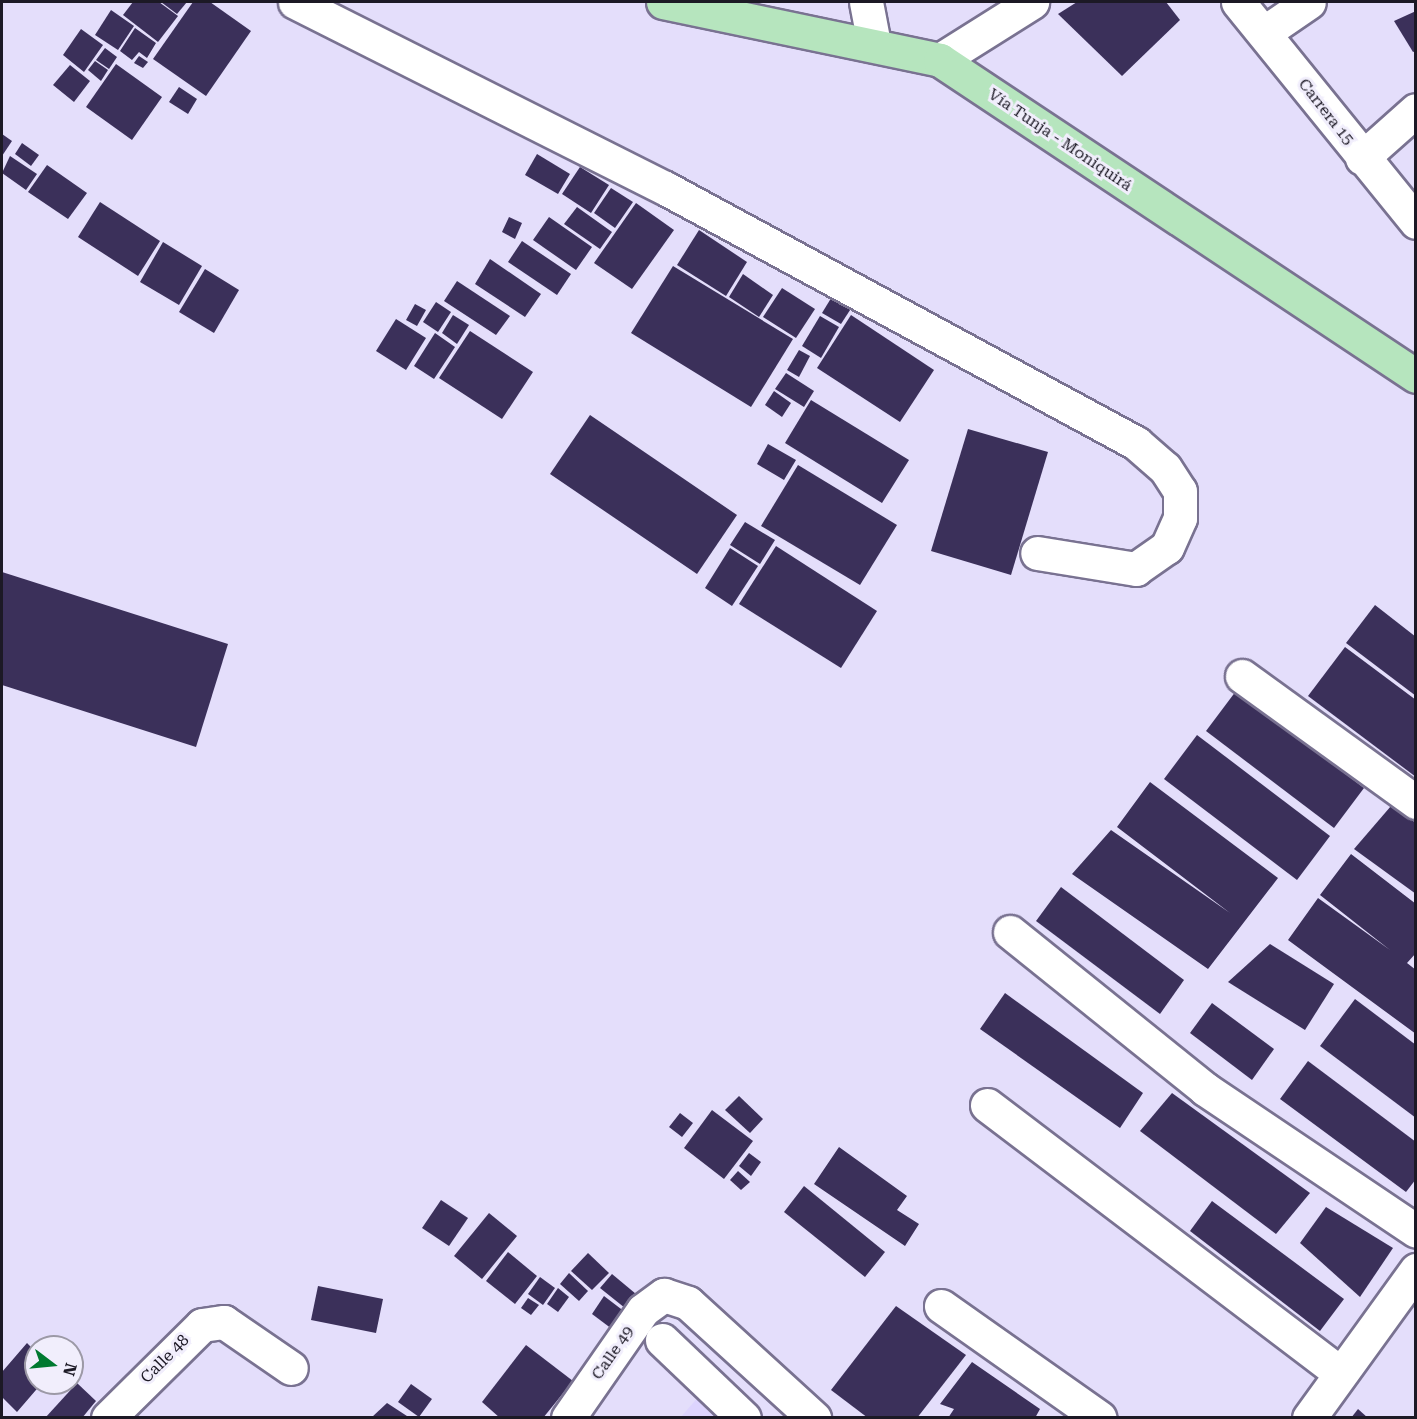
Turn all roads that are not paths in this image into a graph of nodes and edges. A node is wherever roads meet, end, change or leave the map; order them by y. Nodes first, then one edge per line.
1 (295, 2) edge
2 (663, 2) edge
3 (866, 2) edge
4 (1032, 2) edge
5 (1238, 2) edge
6 (1309, 2) edge
7 (1265, 32) junction
8 (874, 44) junction
9 (940, 60) junction
10 (1416, 110) edge
11 (1362, 158) junction
12 (1416, 222) edge
13 (1416, 376) edge
14 (1037, 553) dead end
15 (1242, 676) dead end
16 (1416, 802) edge
17 (1010, 932) dead end
18 (987, 1105) dead end
19 (1416, 1231) edge
20 (1416, 1270) edge
21 (941, 1306) dead end
22 (662, 1340) dead end
23 (291, 1368) dead end
24 (1340, 1373) junction
25 (108, 1418) edge
26 (568, 1418) edge
27 (744, 1418) edge
28 (814, 1418) edge
29 (1100, 1418) edge
30 (1309, 1418) edge

1 - 14 street
2 - 8 main road, Vía Tunja - Moniquirá
3 - 8 street
4 - 9 street
5 - 7 street, Carrera 15
6 - 7 street
7 - 11 street, Carrera 15
8 - 9 main road, Vía Tunja - Moniquirá
9 - 13 main road, Vía Tunja - Moniquirá
10 - 11 street
11 - 12 street, Carrera 15
15 - 16 street
17 - 19 street
18 - 24 street
20 - 24 street
21 - 29 street
22 - 27 street
23 - 25 street, Calle 48
24 - 30 street
26 - 28 street, Calle 49

